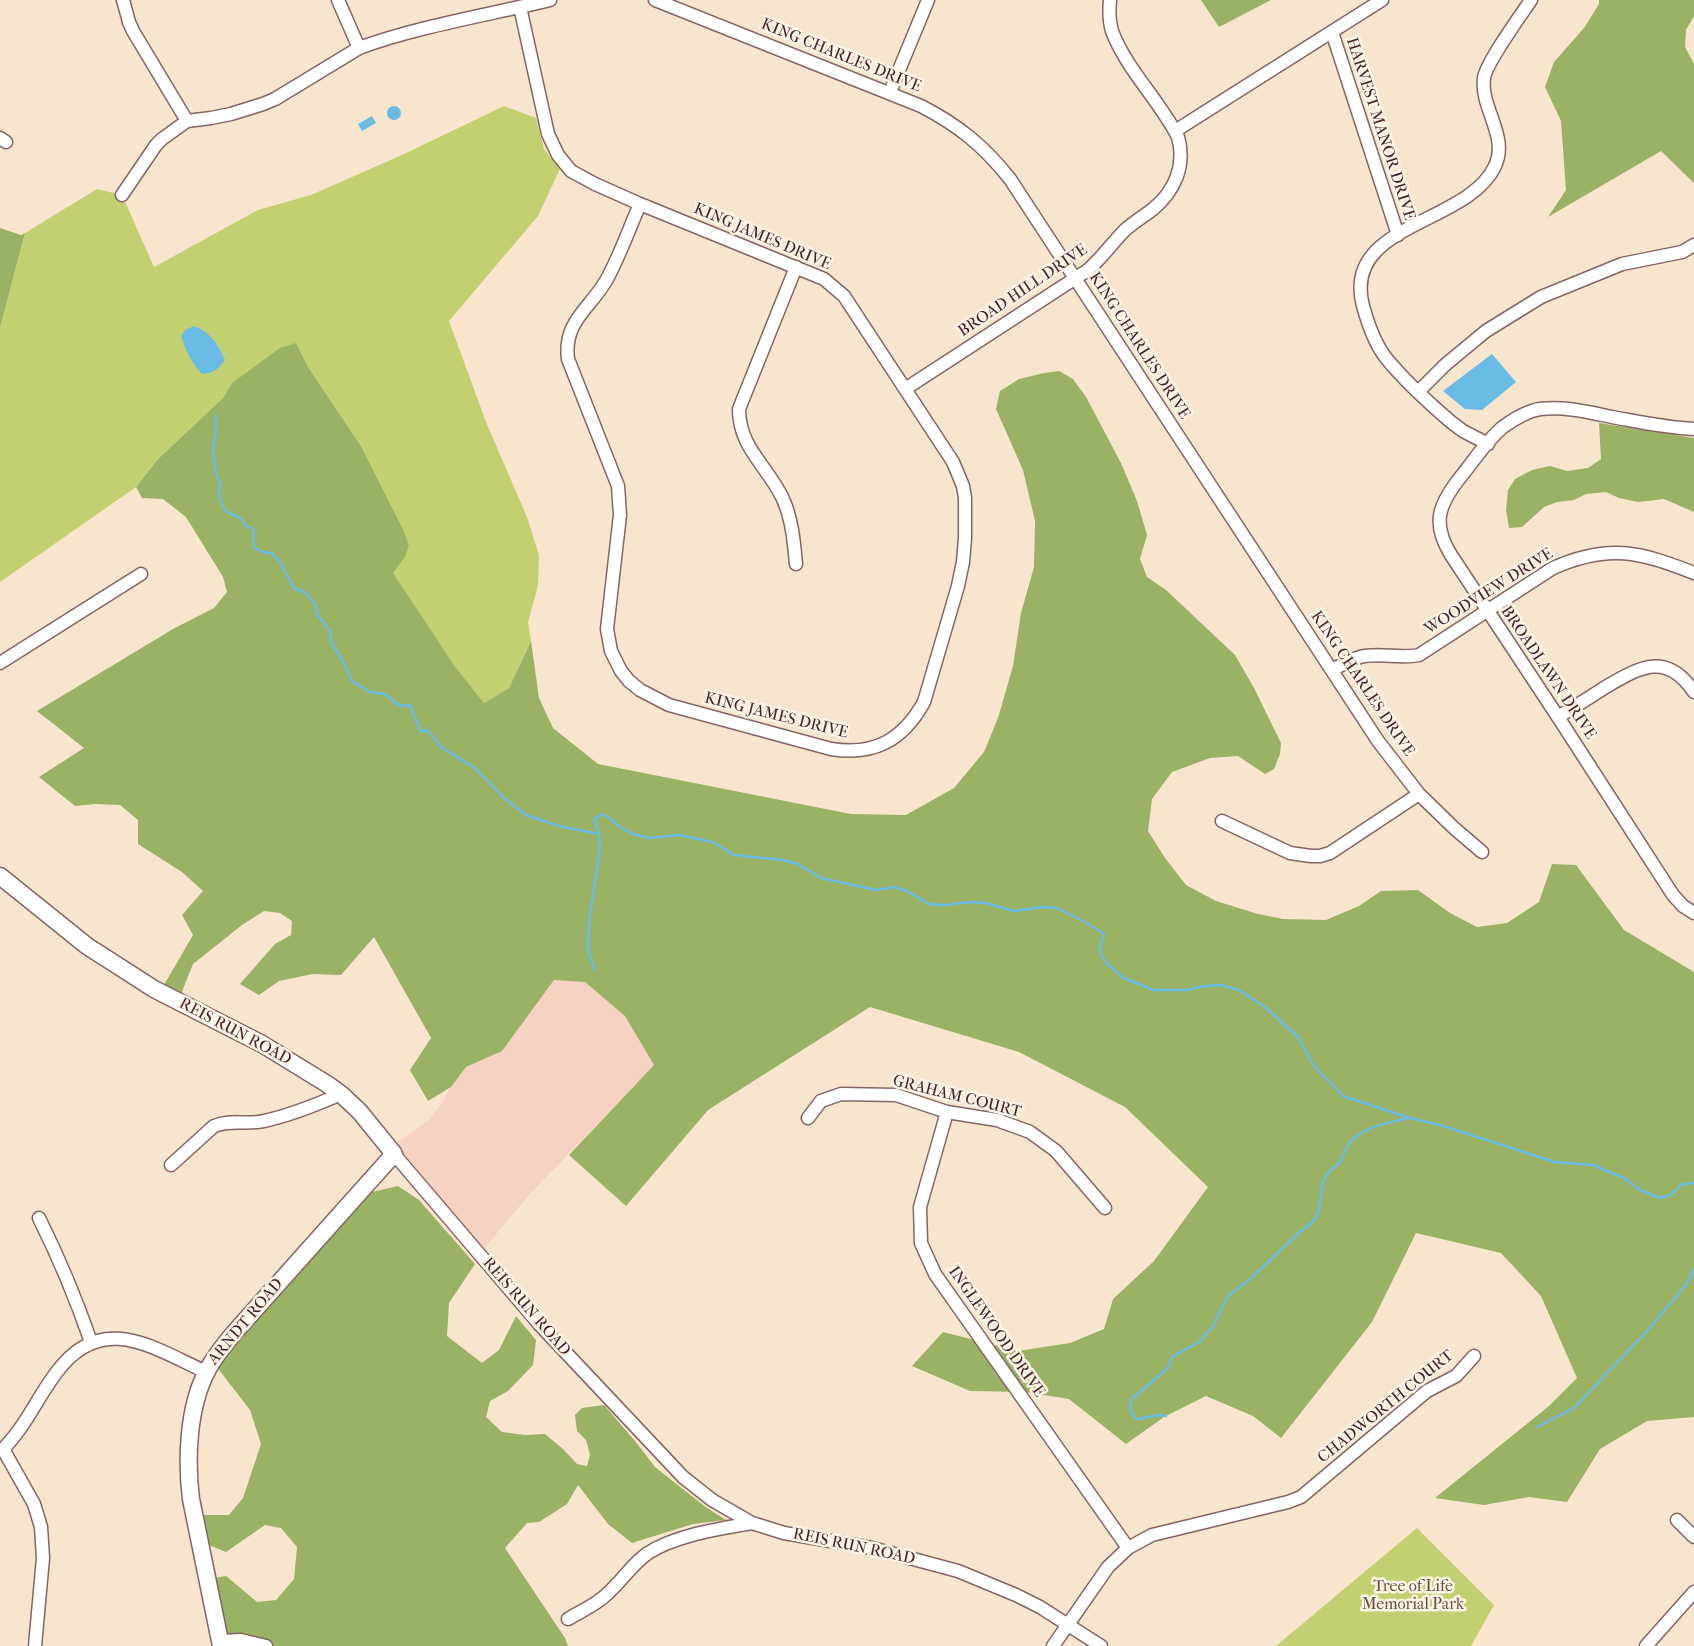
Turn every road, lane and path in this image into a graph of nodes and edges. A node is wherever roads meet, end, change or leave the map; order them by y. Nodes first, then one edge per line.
1 (123, 0) edge
2 (338, 0) edge
3 (550, 0) edge
4 (655, 0) edge
5 (928, 0) edge
6 (1110, 0) edge
7 (1382, 0) edge
8 (1531, 0) edge
9 (520, 7) junction
10 (1332, 32) junction
11 (359, 48) junction
12 (890, 92) junction
13 (187, 121) junction
14 (1175, 130) junction
15 (122, 195) dead end
16 (640, 204) junction
17 (1398, 235) junction
18 (1694, 245) edge
19 (796, 267) junction
20 (1076, 278) junction
21 (905, 389) junction
22 (1419, 391) junction
23 (1694, 429) edge
24 (1488, 444) junction
25 (796, 564) dead end
26 (1694, 573) edge
27 (141, 574) dead end
28 (1488, 611) junction
29 (0, 663) edge
30 (1332, 670) junction
31 (1694, 692) edge
32 (1558, 717) junction
33 (1419, 794) junction
34 (1222, 821) dead end
35 (1482, 852) dead end
36 (0, 876) edge
37 (1694, 913) edge
38 (341, 1094) junction
39 (946, 1112) junction
40 (808, 1118) dead end
41 (394, 1154) junction
42 (171, 1165) dead end
43 (1105, 1208) dead end
44 (39, 1218) dead end
45 (91, 1342) junction
46 (1474, 1356) dead end
47 (206, 1372) junction
48 (2, 1449) edge
49 (1677, 1520) dead end
50 (752, 1523) junction
51 (1694, 1537) edge
52 (1128, 1548) junction
53 (1694, 1592) edge
54 (568, 1619) dead end
55 (1068, 1624) junction
56 (221, 1644) edge
57 (35, 1646) edge
58 (266, 1646) edge
59 (1053, 1646) edge
60 (1101, 1646) edge
61 (1646, 1646) edge

1 - 13 street
2 - 11 street
3 - 9 street
4 - 12 street, KING CHARLES DRIVE
5 - 12 street
6 - 14 street, BROAD HILL DRIVE
7 - 10 street
8 - 17 street
9 - 11 street
9 - 16 street, KING JAMES DRIVE
10 - 14 street
10 - 17 street, HARVEST MANOR DRIVE
11 - 13 street
12 - 20 street, KING CHARLES DRIVE
13 - 15 street
14 - 20 street, BROAD HILL DRIVE
16 - 19 street, KING JAMES DRIVE
16 - 21 street, KING JAMES DRIVE
17 - 22 street
18 - 22 street
19 - 21 street, KING JAMES DRIVE
19 - 25 street
20 - 21 street, BROAD HILL DRIVE
20 - 30 street, KING CHARLES DRIVE
22 - 24 street
23 - 24 street, BROADLAWN DRIVE
24 - 28 street, BROADLAWN DRIVE
26 - 28 street, WOODVIEW DRIVE
27 - 29 street
28 - 30 street, WOODVIEW DRIVE
28 - 32 street, BROADLAWN DRIVE
30 - 33 street, KING CHARLES DRIVE
31 - 32 street
32 - 37 street, BROADLAWN DRIVE
33 - 34 street
33 - 35 street, KING CHARLES DRIVE
36 - 38 main road, REIS RUN ROAD
38 - 41 main road, REIS RUN ROAD
38 - 42 street
39 - 40 street, GRAHAM COURT
39 - 43 street, GRAHAM COURT
39 - 52 street, INGLEWOOD DRIVE
41 - 47 main road, ARNDT ROAD
41 - 50 street, REIS RUN ROAD
44 - 45 street
45 - 47 street
45 - 48 street
46 - 52 street, CHADWORTH COURT
47 - 56 main road, ARNDT ROAD
48 - 57 street
49 - 51 street
50 - 54 street
50 - 55 street, REIS RUN ROAD
52 - 55 street, CHADWORTH COURT
53 - 61 street
55 - 59 street, CHADWORTH COURT
55 - 60 street, REIS RUN ROAD
56 - 58 street

